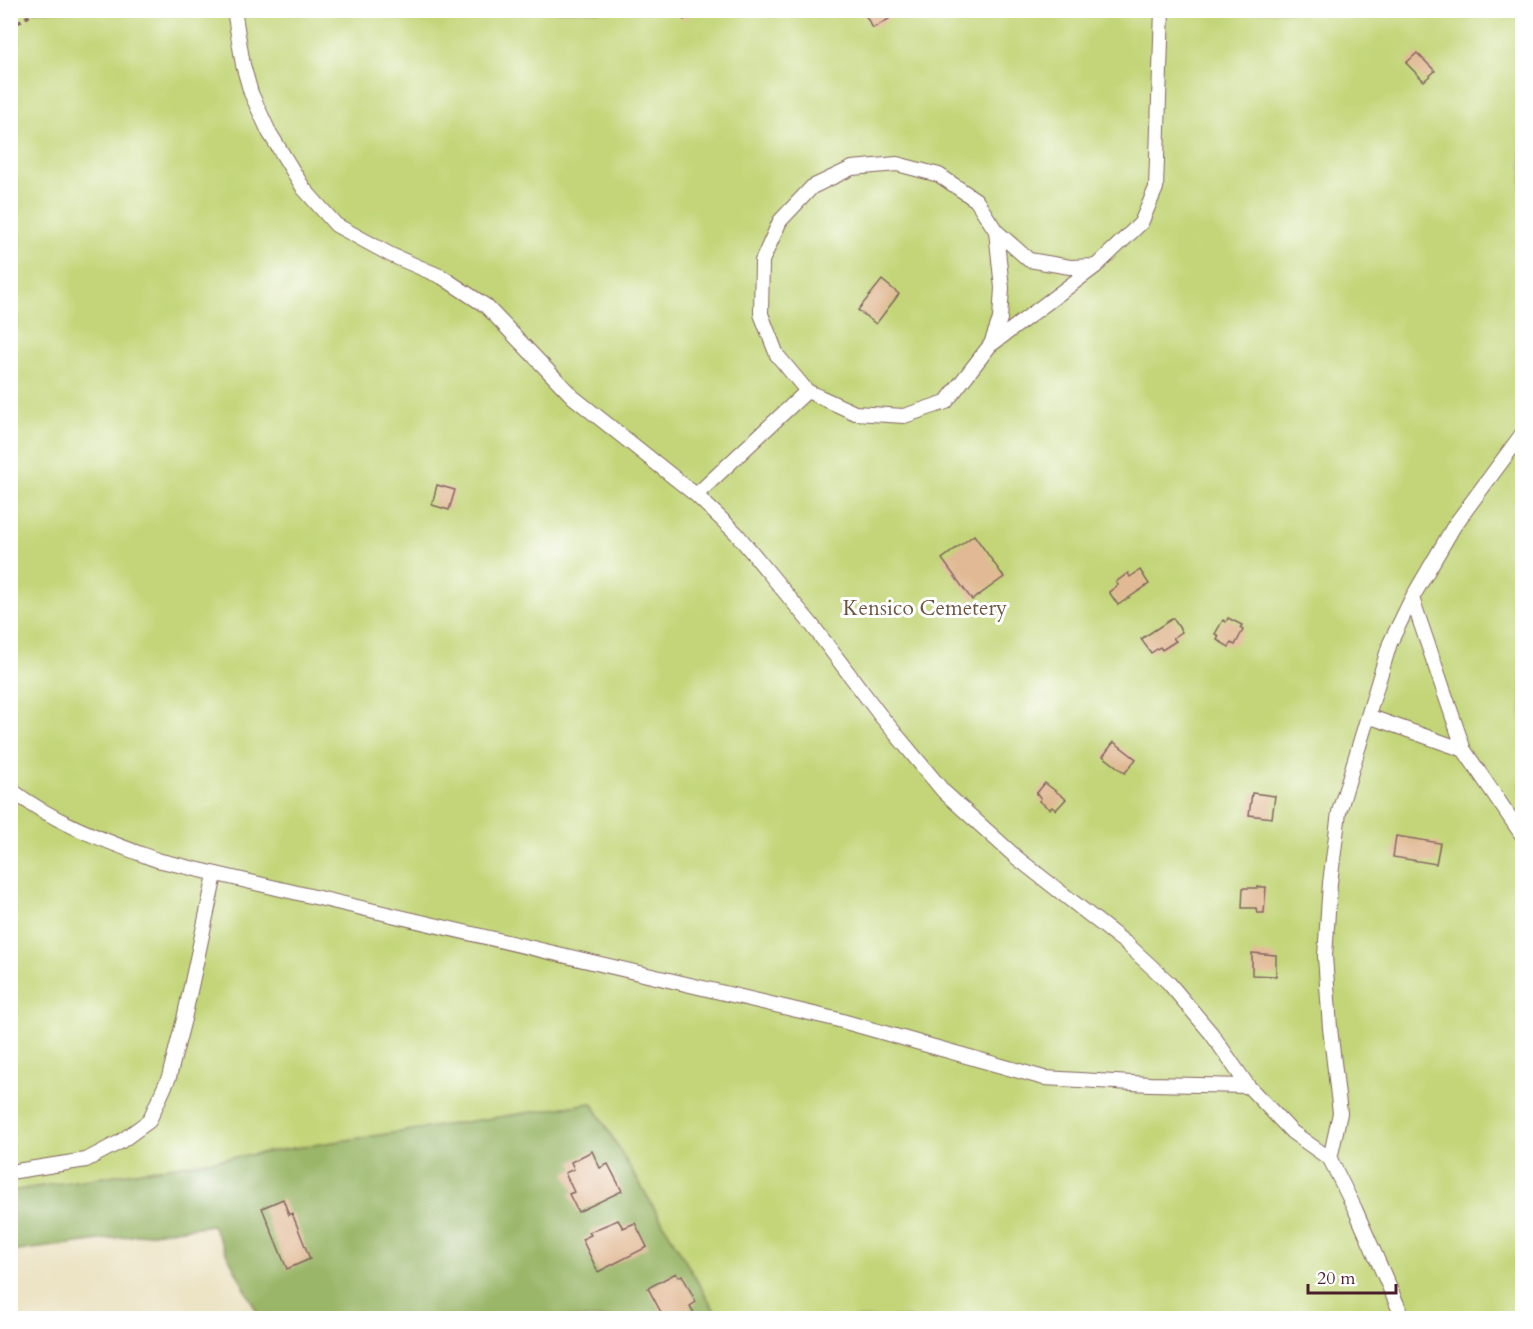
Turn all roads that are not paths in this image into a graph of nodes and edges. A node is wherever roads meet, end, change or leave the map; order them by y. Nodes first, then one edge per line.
1 (234, 10) edge
2 (1162, 10) edge
3 (996, 231) junction
4 (1096, 266) junction
5 (991, 344) junction
6 (807, 391) junction
7 (1522, 434) edge
8 (696, 495) junction
9 (1412, 598) junction
10 (1368, 716) junction
11 (1464, 750) junction
12 (10, 789) edge
13 (1522, 835) edge
14 (216, 875) junction
15 (1248, 1086) junction
16 (1330, 1159) junction
17 (10, 1172) edge
18 (1403, 1318) edge

1 - 8 lane
2 - 4 lane
3 - 4 lane
3 - 5 lane
3 - 6 lane
4 - 5 lane
5 - 6 lane
6 - 8 lane
7 - 9 lane
8 - 15 lane
9 - 10 lane
9 - 11 lane
10 - 11 lane
10 - 16 lane
11 - 13 lane
12 - 14 lane
14 - 15 lane
14 - 17 lane
15 - 16 lane
16 - 18 lane

